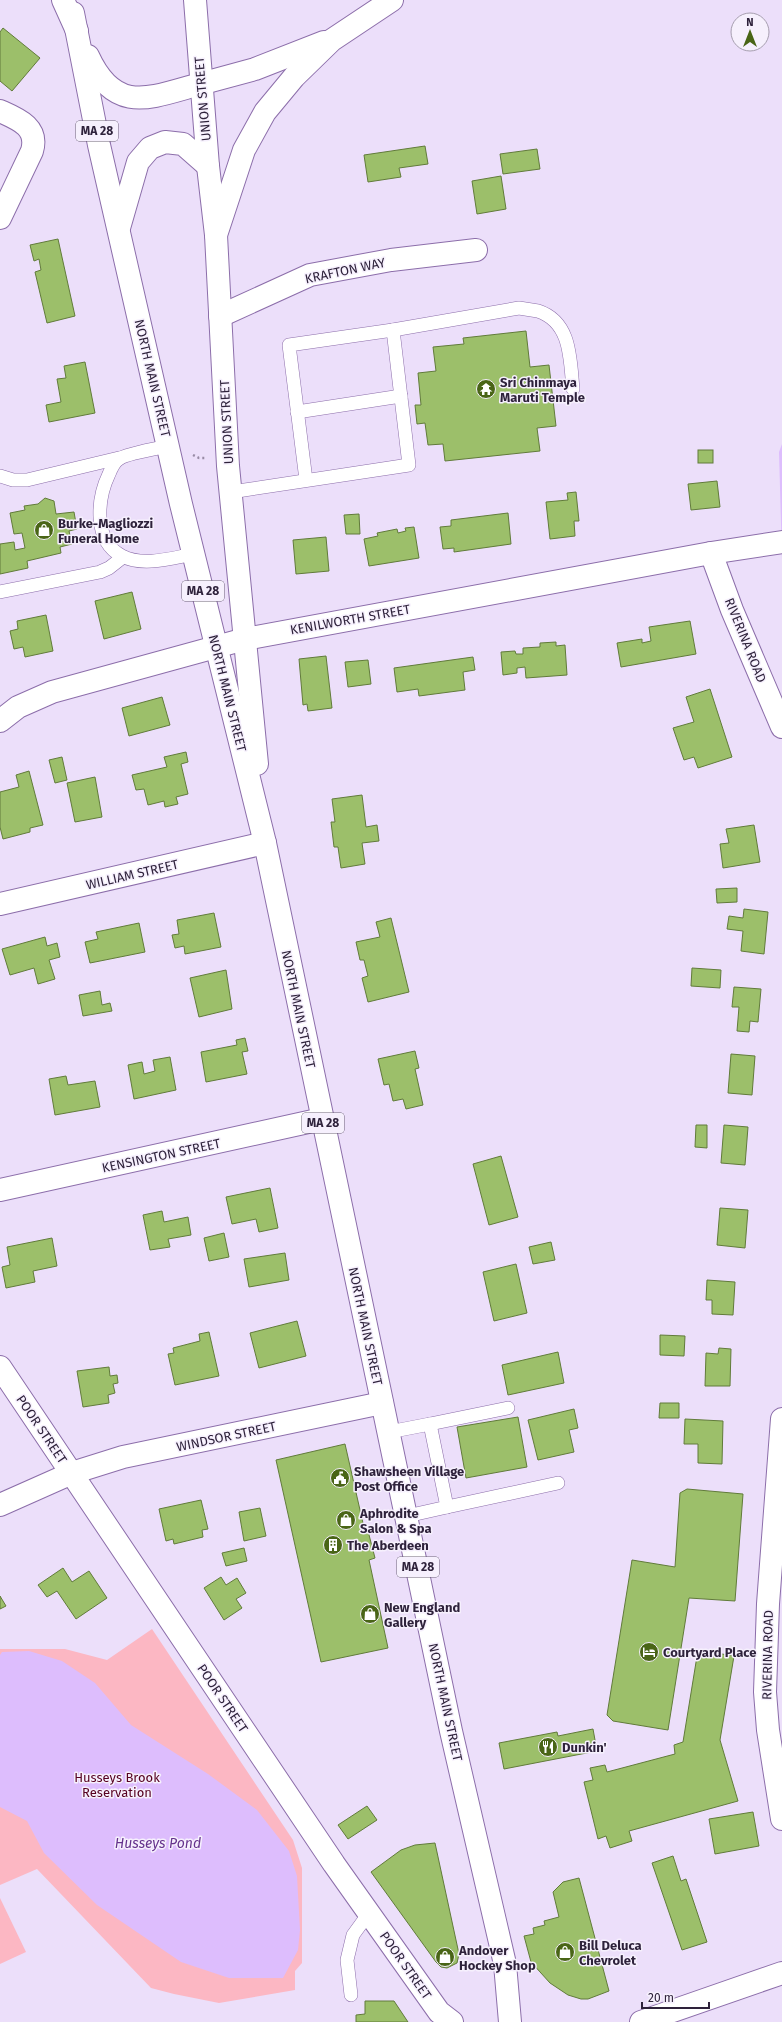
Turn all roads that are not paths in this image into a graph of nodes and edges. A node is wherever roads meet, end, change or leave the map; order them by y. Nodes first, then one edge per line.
1 (63, 0) edge
2 (70, 0) edge
3 (195, 0) edge
4 (392, 0) edge
5 (77, 31) junction
6 (332, 40) junction
7 (200, 84) junction
8 (0, 111) edge
9 (208, 166) junction
10 (0, 218) edge
11 (118, 231) junction
12 (216, 235) junction
13 (476, 250) dead end
14 (220, 316) junction
15 (393, 330) junction
16 (573, 390) dead end
17 (401, 396) junction
18 (297, 412) junction
19 (169, 446) junction
20 (119, 458) junction
21 (0, 476) edge
22 (306, 480) junction
23 (231, 492) junction
24 (782, 542) edge
25 (711, 553) junction
26 (194, 554) junction
27 (123, 557) junction
28 (0, 592) edge
29 (245, 639) junction
30 (217, 646) junction
31 (0, 721) edge
32 (782, 727) edge
33 (265, 843) junction
34 (0, 904) edge
35 (322, 1120) junction
36 (0, 1190) edge
37 (0, 1367) edge
38 (6, 1389) edge
39 (382, 1403) junction
40 (508, 1408) dead end
41 (782, 1419) edge
42 (430, 1424) junction
43 (389, 1432) junction
44 (72, 1473) junction
45 (558, 1483) dead end
46 (0, 1505) edge
47 (447, 1507) junction
48 (407, 1516) junction
49 (782, 1819) edge
50 (369, 1913) junction
51 (782, 1973) edge
52 (351, 1995) dead end
53 (452, 2022) edge
54 (510, 2022) edge
55 (641, 2022) edge

1 - 5 main road
2 - 5 main road, NORTH MAIN STREET / MA 28
3 - 7 main road, UNION STREET / MA 28
4 - 6 main road
5 - 7 main road
5 - 11 main road, NORTH MAIN STREET / MA 28
6 - 7 main road
6 - 12 main road
7 - 9 main road, UNION STREET / MA 28
8 - 10 main road
9 - 11 main road
9 - 12 main road, UNION STREET / MA 28
11 - 19 main road, NORTH MAIN STREET / MA 28
12 - 14 main road, UNION STREET / MA 28
13 - 14 main road, KRAFTON WAY
14 - 23 main road, UNION STREET / MA 28
15 - 16 lane
15 - 17 lane
15 - 18 lane
17 - 18 lane
17 - 22 lane
18 - 22 lane
19 - 20 lane
19 - 26 main road, NORTH MAIN STREET / MA 28
20 - 21 lane
20 - 27 lane
22 - 23 lane
23 - 29 main road, UNION STREET / MA 28
24 - 25 main road, KENILWORTH STREET
25 - 29 main road, KENILWORTH STREET
25 - 32 main road, RIVERINA ROAD
26 - 27 lane
26 - 30 main road, NORTH MAIN STREET / MA 28
27 - 28 lane
29 - 30 main road, KENILWORTH STREET
29 - 33 main road, UNION STREET / MA 28
30 - 31 main road, KENILWORTH STREET
30 - 33 main road, NORTH MAIN STREET / MA 28
33 - 34 main road, WILLIAM STREET
33 - 35 main road, NORTH MAIN STREET / MA 28
35 - 36 main road, KENSINGTON STREET
35 - 39 main road, NORTH MAIN STREET / MA 28
37 - 38 main road, POOR STREET
38 - 44 main road, POOR STREET
39 - 43 main road, NORTH MAIN STREET / MA 28
39 - 44 main road, WINDSOR STREET
40 - 42 lane
41 - 49 main road, RIVERINA ROAD
42 - 43 lane
42 - 47 lane
43 - 48 main road, NORTH MAIN STREET / MA 28
44 - 46 main road, WINDSOR STREET
44 - 50 main road, POOR STREET
45 - 47 lane
47 - 48 lane
48 - 54 main road, NORTH MAIN STREET / MA 28
50 - 52 lane
50 - 53 main road, POOR STREET
51 - 55 main road

